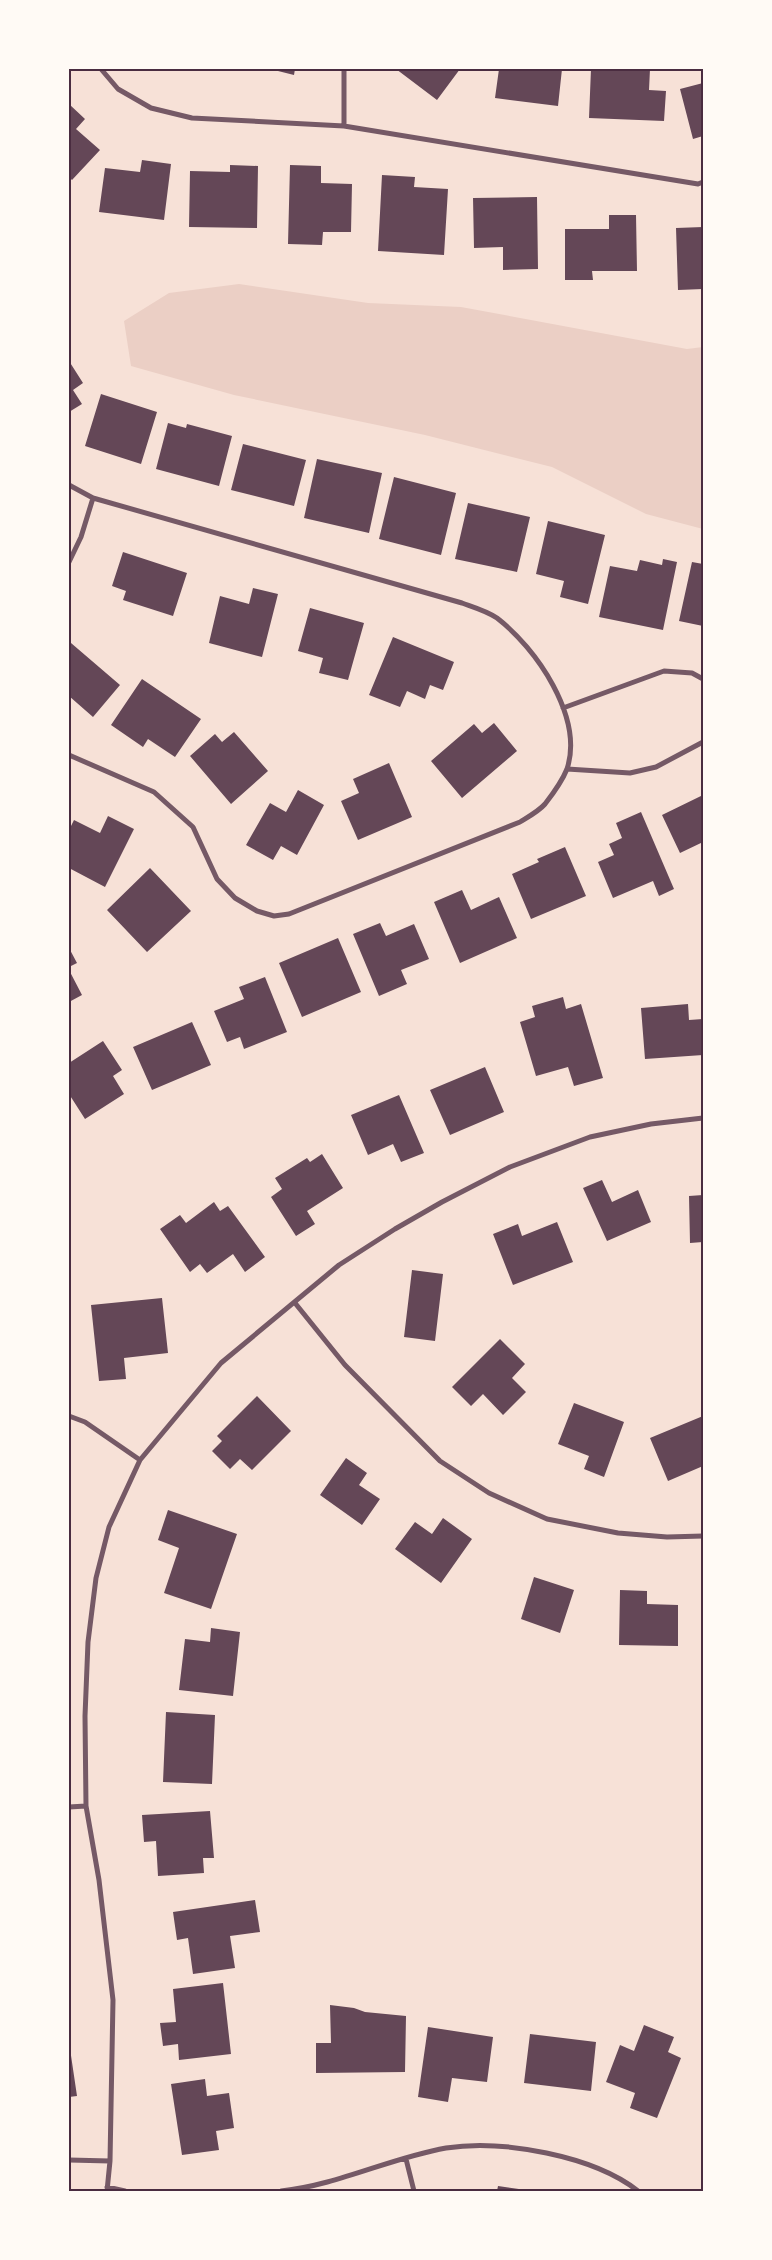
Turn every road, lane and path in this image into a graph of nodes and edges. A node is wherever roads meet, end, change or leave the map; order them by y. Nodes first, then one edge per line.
1 (101, 69) edge
2 (344, 69) edge
3 (344, 126) junction
4 (703, 182) edge
5 (69, 486) edge
6 (93, 498) junction
7 (69, 562) edge
8 (703, 679) edge
9 (562, 708) junction
10 (703, 742) edge
11 (69, 755) edge
12 (567, 769) junction
13 (703, 1118) edge
14 (294, 1302) junction
15 (69, 1416) edge
16 (140, 1460) junction
17 (703, 1536) edge
18 (86, 1806) junction
19 (69, 1807) edge
20 (406, 2159) junction
21 (69, 2160) edge
22 (110, 2161) junction
23 (107, 2189) edge
24 (125, 2191) edge
25 (281, 2191) edge
26 (414, 2191) edge
27 (638, 2191) edge

1 - 3 street
2 - 3 street
3 - 4 street
5 - 6 street
6 - 7 street
6 - 9 street
8 - 9 street
9 - 12 street
10 - 12 street
11 - 12 street
13 - 14 street
14 - 16 street
14 - 17 street
15 - 16 street
16 - 18 street
18 - 19 street
18 - 22 street
20 - 25 street
20 - 26 street
20 - 27 street
21 - 22 street
22 - 23 street
23 - 24 street

